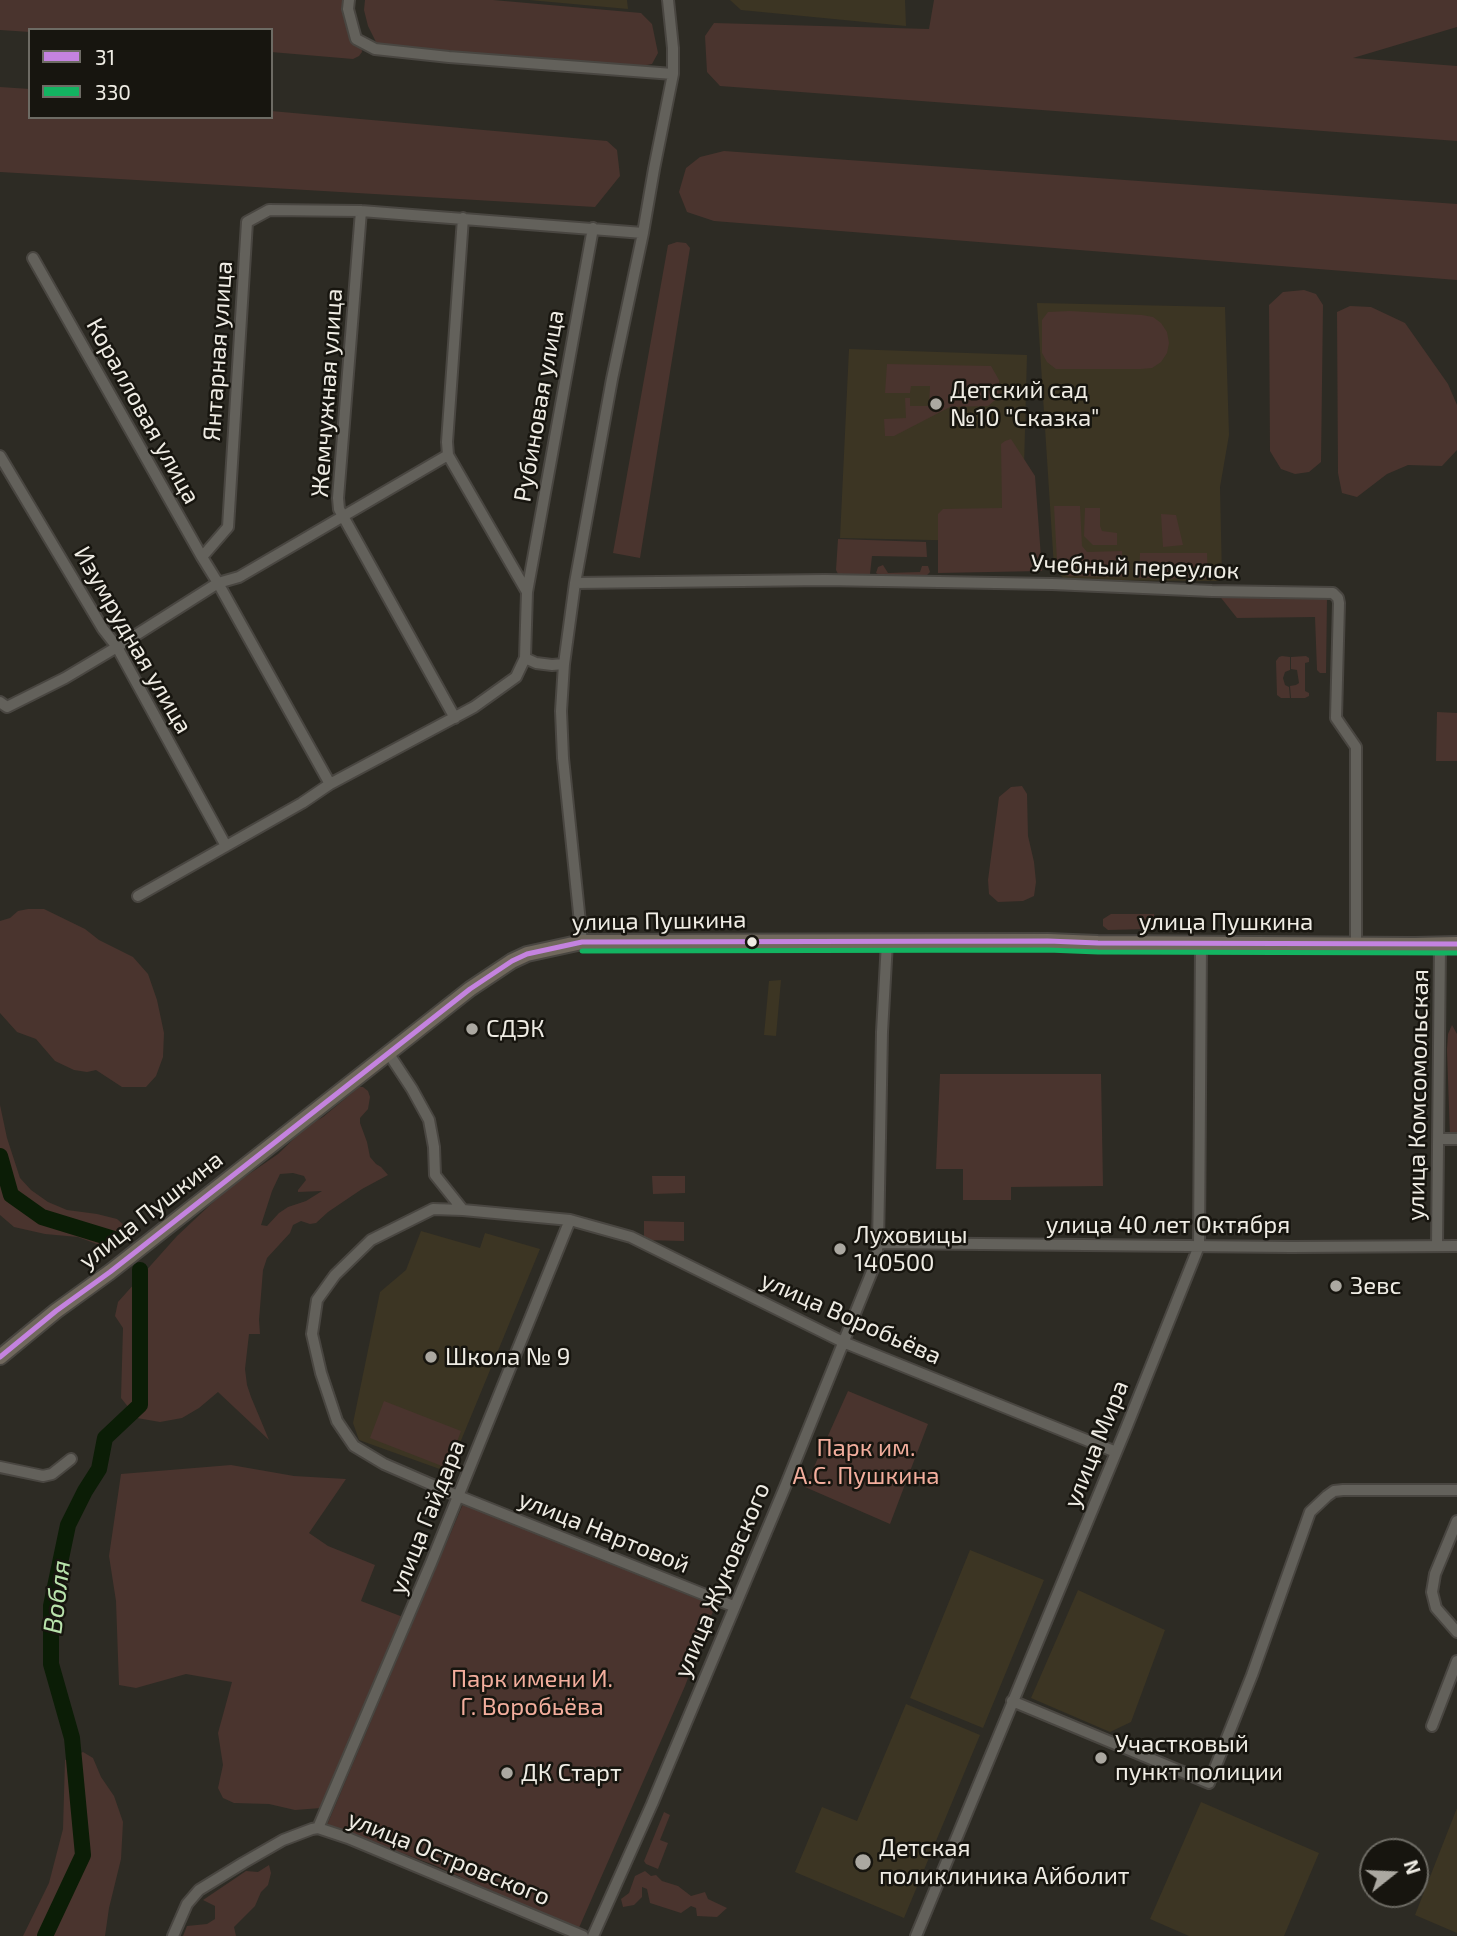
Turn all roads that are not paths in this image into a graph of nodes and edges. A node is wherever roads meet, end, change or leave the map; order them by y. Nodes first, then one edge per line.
1 (349, 0) edge
2 (668, 0) edge
3 (673, 74) junction
4 (360, 211) junction
5 (464, 218) junction
6 (593, 228) junction
7 (643, 233) junction
8 (33, 258) dead end
9 (448, 455) junction
10 (0, 456) edge
11 (342, 516) junction
12 (202, 557) junction
13 (218, 583) junction
14 (575, 583) junction
15 (527, 592) junction
16 (117, 647) junction
17 (525, 659) junction
18 (564, 664) junction
19 (0, 702) edge
20 (455, 718) junction
21 (330, 784) junction
22 (226, 846) junction
23 (138, 895) dead end
24 (582, 942) junction
25 (887, 942) junction
26 (1201, 944) junction
27 (1457, 944) edge
28 (1356, 945) junction
29 (1440, 945) junction
30 (389, 1054) junction
31 (1438, 1139) junction
32 (1457, 1139) edge
33 (463, 1210) junction
34 (570, 1220) junction
35 (878, 1243) junction
36 (1437, 1245) junction
37 (1199, 1246) junction
38 (1457, 1246) edge
39 (843, 1342) junction
40 (0, 1357) edge
41 (1116, 1452) junction
42 (71, 1459) dead end
43 (0, 1467) edge
44 (1457, 1490) edge
45 (458, 1496) junction
46 (1457, 1521) edge
47 (733, 1606) junction
48 (1457, 1632) edge
49 (1457, 1661) edge
50 (1012, 1701) junction
51 (1432, 1726) dead end
52 (318, 1828) junction
53 (173, 1936) edge
54 (583, 1936) edge
55 (593, 1936) edge
56 (916, 1936) edge

1 - 3 street
2 - 3 street
3 - 7 street
4 - 5 street
4 - 11 street, Жемчужная улица
4 - 12 street, Янтарная улица
5 - 6 street
5 - 9 street
6 - 7 street
6 - 15 street, Рубиновая улица
7 - 14 street
8 - 12 street, Коралловая улица
9 - 11 street
9 - 15 street
10 - 16 street, Изумрудная улица
11 - 13 street
11 - 20 street, Жемчужная улица
12 - 13 street, Коралловая улица
13 - 16 street
13 - 21 street
14 - 18 street
14 - 28 street, Учебный переулок
15 - 17 street, Рубиновая улица
16 - 19 street
16 - 22 street, Изумрудная улица
17 - 18 street
17 - 20 street
18 - 24 street
20 - 21 street
21 - 22 street
22 - 23 street
24 - 25 main road, улица Пушкина
24 - 30 main road, улица Пушкина
25 - 26 main road, улица Пушкина
25 - 35 street, улица Жуковского
26 - 28 main road, улица Пушкина
26 - 37 street, улица Мира
27 - 29 main road, улица Пушкина
28 - 29 main road, улица Пушкина
29 - 31 street, улица Комсомольская
30 - 33 street
30 - 40 main road, улица Пушкина
31 - 32 street
31 - 36 street, улица Комсомольская
33 - 34 street, улица Воробьёва
33 - 45 street, улица Нартовой
34 - 39 street, улица Воробьёва
34 - 45 street, улица Гайдара
35 - 37 street, улица 40 лет Октября
35 - 39 street, улица Жуковского
36 - 37 street, улица 40 лет Октября
36 - 38 street, улица 40 лет Октября
37 - 41 street, улица Мира
39 - 41 street, улица Воробьёва
39 - 47 street, улица Жуковского
41 - 50 street, улица Мира
42 - 43 street
44 - 50 street
45 - 47 street, улица Нартовой
45 - 52 street, улица Гайдара
46 - 48 street
47 - 55 street, улица Жуковского
49 - 51 street
50 - 56 street, улица Мира
52 - 53 street, улица Островского
52 - 54 street, улица Островского

